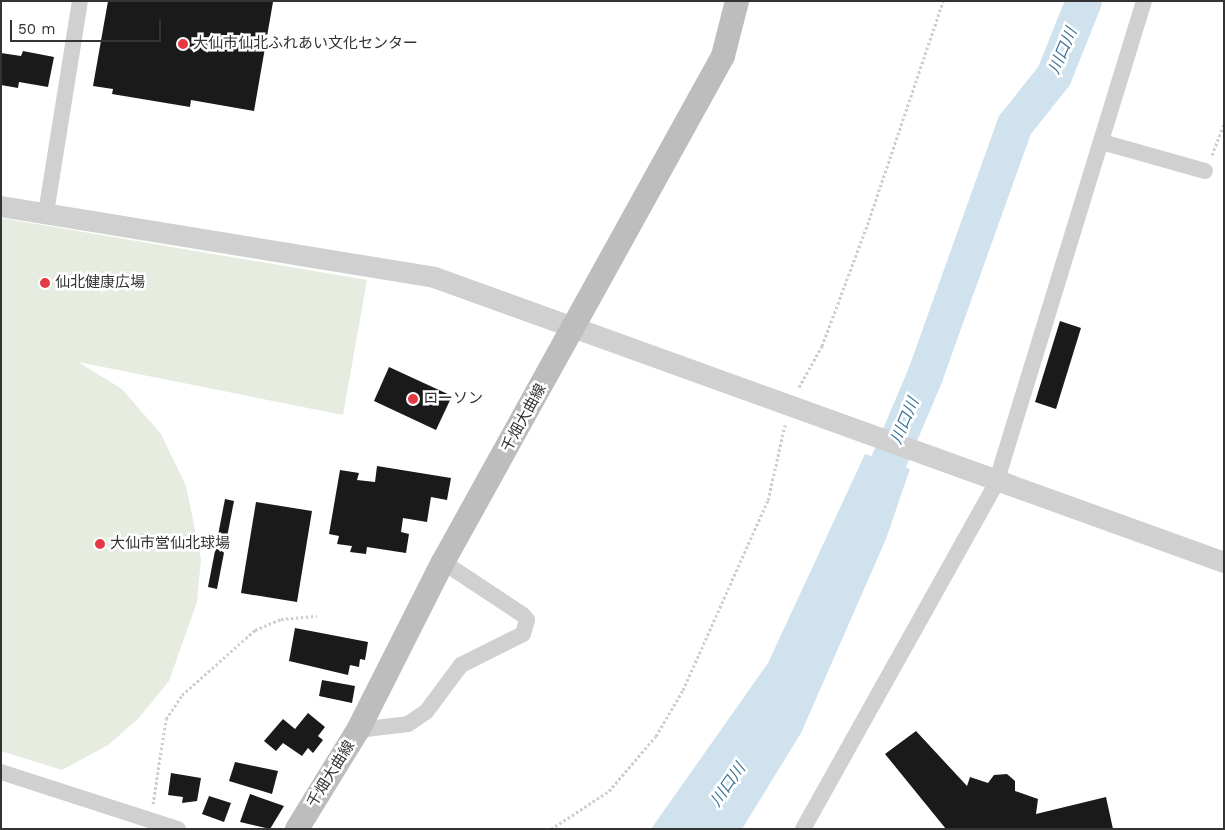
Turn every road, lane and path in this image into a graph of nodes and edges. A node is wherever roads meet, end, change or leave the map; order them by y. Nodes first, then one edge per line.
1 (80, 1) edge
2 (737, 1) edge
3 (942, 1) edge
4 (1144, 1) edge
5 (1224, 124) edge
6 (1102, 142) junction
7 (1205, 172) joint
8 (1, 206) edge
9 (46, 213) junction
10 (574, 329) junction
11 (796, 409) junction
12 (996, 483) junction
13 (443, 562) junction
14 (1224, 562) edge
15 (317, 616) dead end
16 (358, 730) junction
17 (1, 772) edge
18 (151, 819) junction
19 (178, 829) edge
20 (296, 829) edge
21 (551, 829) edge
22 (803, 829) edge

1 - 9 street
2 - 10 main road, 千畑大曲線
3 - 11 path
4 - 6 street
5 - 7 path
6 - 7 street
6 - 12 street
8 - 9 street
9 - 10 street
10 - 11 street
10 - 13 main road, 千畑大曲線
11 - 12 street
11 - 21 path
12 - 14 street
12 - 22 street
13 - 16 main road, 千畑大曲線
13 - 16 street
15 - 18 path
16 - 20 main road, 千畑大曲線
17 - 18 street
18 - 19 street

